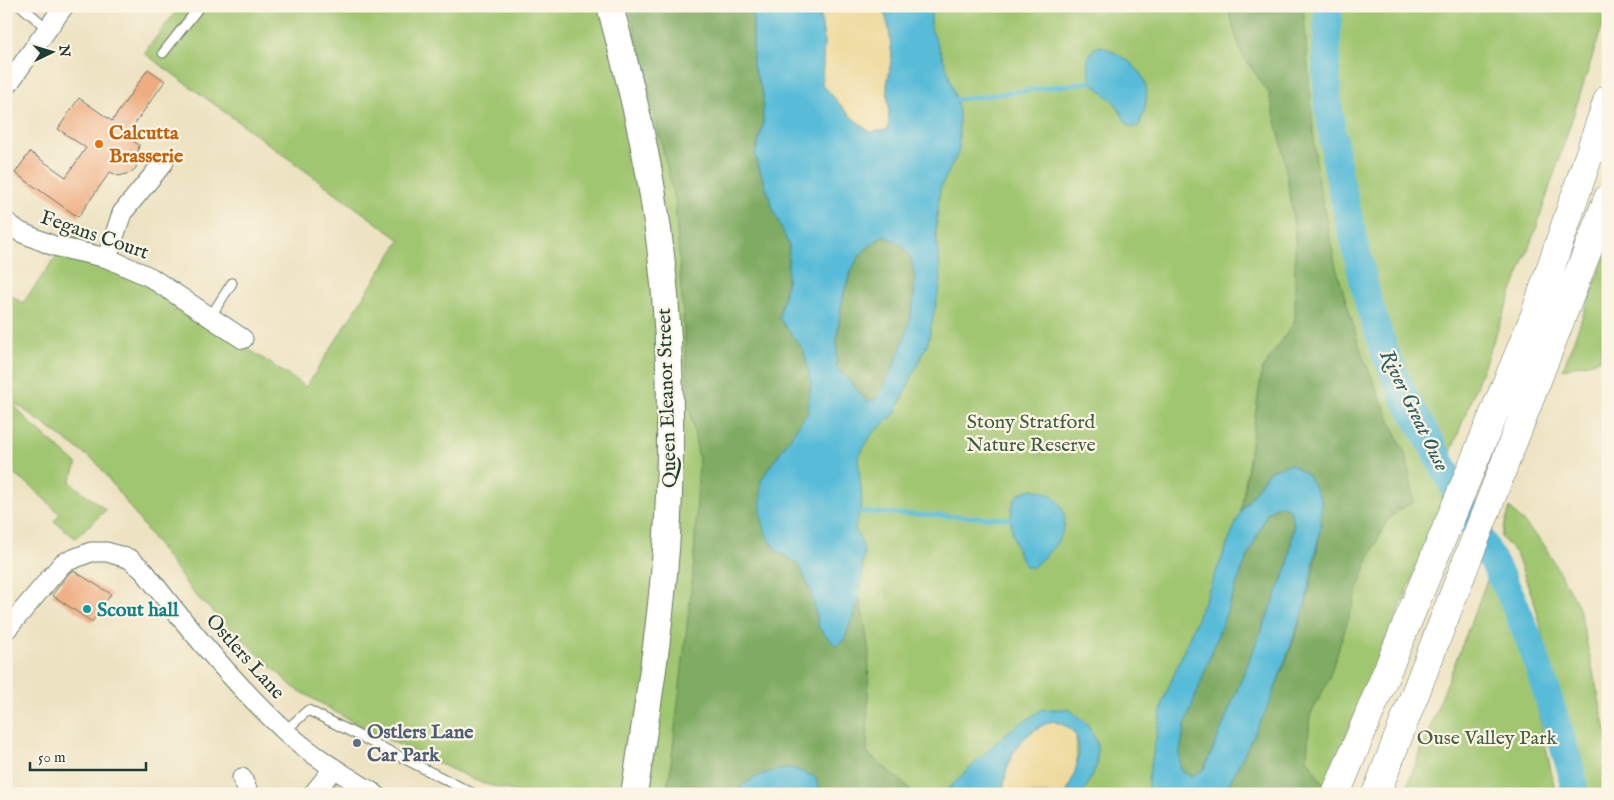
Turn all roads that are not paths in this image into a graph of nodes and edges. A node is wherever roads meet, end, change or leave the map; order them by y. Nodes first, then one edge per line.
1 (21, 6) edge
2 (64, 6) edge
3 (200, 6) edge
4 (610, 6) edge
5 (48, 29) junction
6 (163, 53) dead end
7 (6, 87) edge
8 (1608, 99) edge
9 (164, 162) dead end
10 (1608, 198) edge
11 (6, 222) edge
12 (107, 258) junction
13 (232, 283) dead end
14 (210, 317) junction
15 (243, 339) dead end
16 (6, 630) edge
17 (285, 731) junction
18 (334, 768) junction
19 (313, 794) edge
20 (375, 794) edge
21 (474, 794) edge
22 (634, 794) edge
23 (1336, 794) edge
24 (1376, 794) edge

1 - 5 lane
2 - 5 street
3 - 6 lane
4 - 22 street, Queen Eleanor Street
5 - 7 street
8 - 23 highway
9 - 12 street
10 - 24 highway
11 - 12 street, Fegans Court
12 - 14 street, Fegans Court
13 - 14 lane
14 - 15 street, Fegans Court
16 - 17 street, Ostlers Lane
17 - 18 street, Ostlers Lane
17 - 21 lane
18 - 19 street
18 - 20 street, Ostlers Lane

